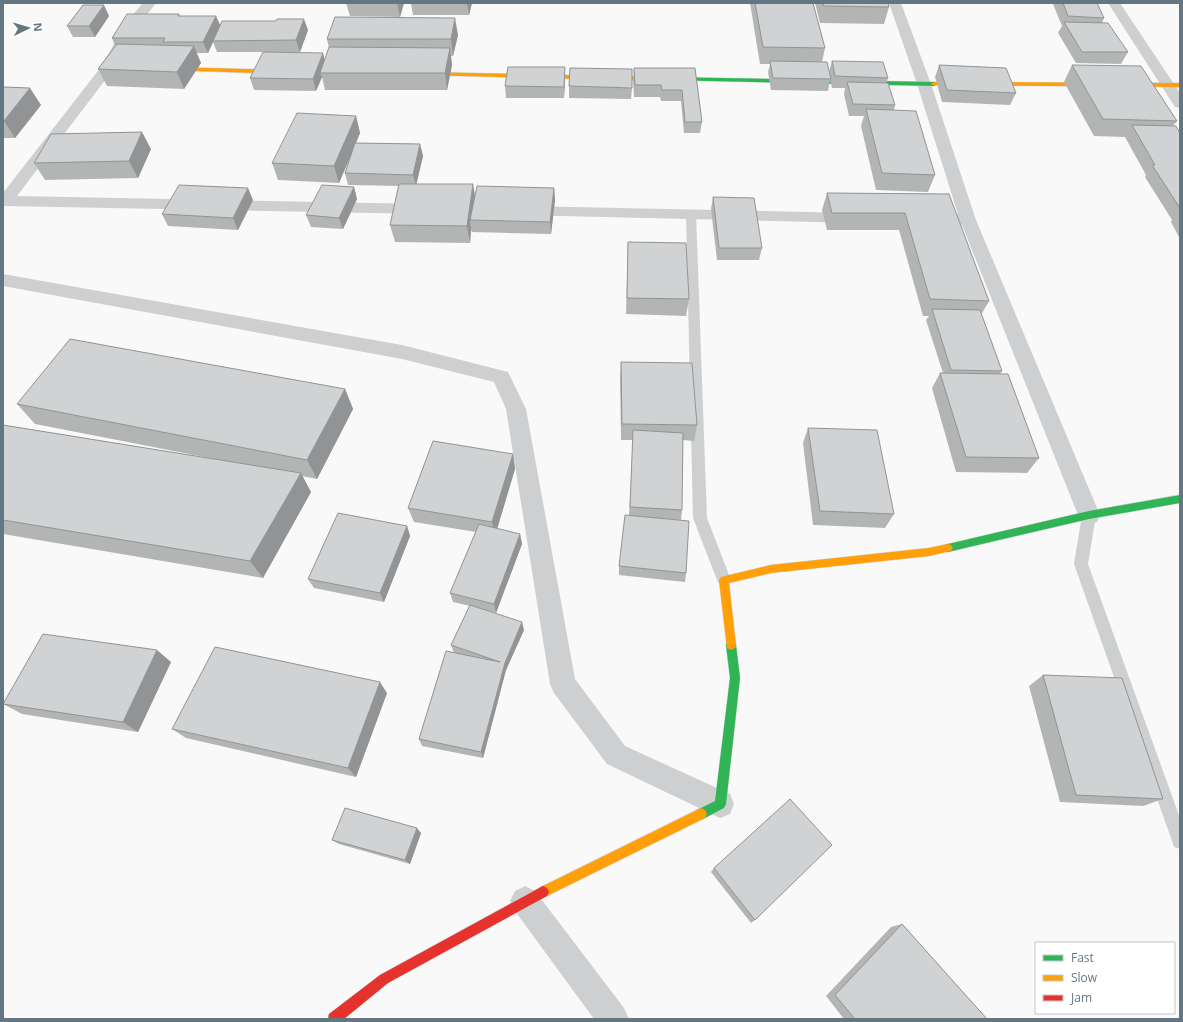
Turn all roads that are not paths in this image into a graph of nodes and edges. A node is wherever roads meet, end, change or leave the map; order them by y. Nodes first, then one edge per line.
1 (150, 3) edge
2 (895, 3) edge
3 (1114, 3) edge
4 (154, 69) edge
5 (289, 72) edge
6 (408, 74) edge
7 (924, 84) junction
8 (1174, 85) edge
9 (1180, 104) edge
10 (4, 201) edge
11 (444, 210) edge
12 (508, 211) edge
13 (691, 214) junction
14 (873, 218) edge
15 (912, 219) edge
16 (968, 220) junction
17 (3, 280) edge
18 (1180, 499) edge
19 (1089, 515) junction
20 (724, 580) junction
21 (720, 804) junction
22 (1180, 841) edge
23 (525, 901) junction
24 (334, 1019) edge
25 (613, 1019) edge

1 - 10 street
2 - 7 street
3 - 8 street
4 - 5 street
6 - 7 street
7 - 8 street
7 - 16 street
8 - 9 street
10 - 11 street
12 - 13 street
13 - 14 street
13 - 20 lane
15 - 16 street
16 - 19 street
17 - 21 street
18 - 19 street
19 - 20 street
19 - 22 lane
20 - 21 street
21 - 23 street
23 - 24 street
23 - 25 street

